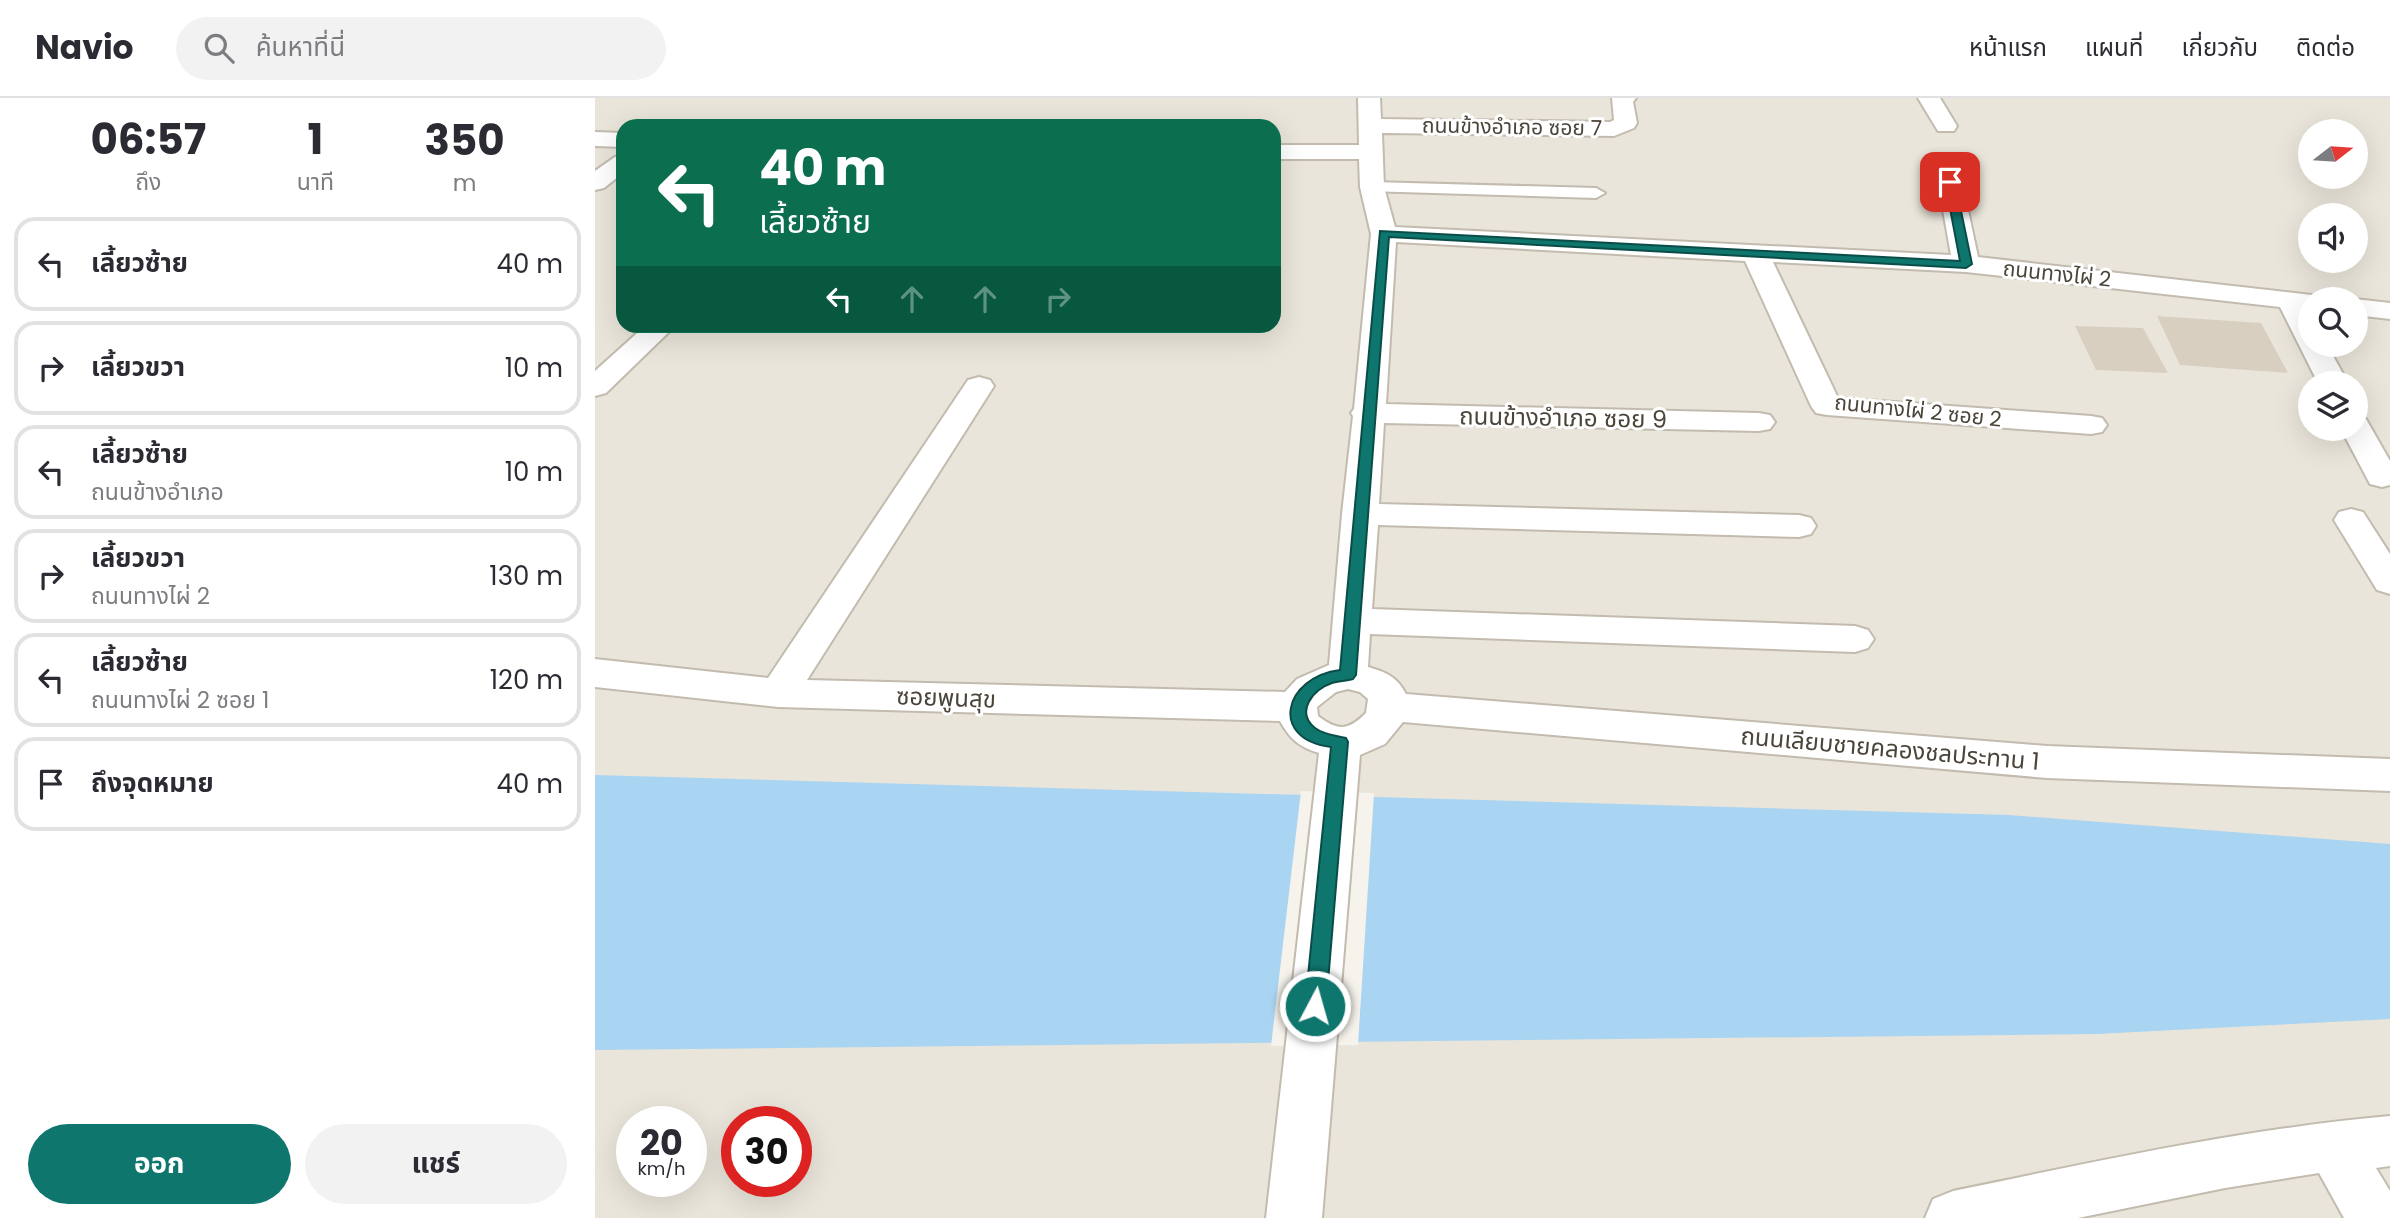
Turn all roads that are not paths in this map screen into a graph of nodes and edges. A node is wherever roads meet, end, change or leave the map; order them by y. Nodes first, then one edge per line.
1 (1369, 98) edge
2 (1625, 98) edge
3 (1929, 98) edge
4 (1369, 126) junction
5 (1946, 126) dead end
6 (595, 139) edge
7 (616, 140) edge
8 (1281, 152) edge
9 (1370, 152) junction
10 (616, 167) edge
11 (1950, 182) dead end
12 (595, 183) edge
13 (1372, 187) junction
14 (1596, 193) dead end
15 (1384, 234) junction
16 (1755, 253) junction
17 (1966, 264) junction
18 (2298, 301) edge
19 (2368, 308) edge
20 (2390, 311) edge
21 (653, 333) edge
22 (979, 386) dead end
23 (595, 387) edge
24 (1367, 413) junction
25 (1759, 422) dead end
26 (2091, 425) dead end
27 (2363, 441) edge
28 (2382, 477) dead end
29 (1359, 514) junction
30 (2351, 520) dead end
31 (1798, 526) dead end
32 (2390, 582) edge
33 (1351, 621) junction
34 (1855, 639) dead end
35 (595, 673) edge
36 (1347, 675) junction
37 (778, 693) junction
38 (1297, 707) junction
39 (1391, 707) junction
40 (1339, 755) junction
41 (2390, 775) edge
42 (2390, 1141) edge
43 (2332, 1145) junction
44 (1294, 1218) edge
45 (1954, 1218) edge
46 (2375, 1218) edge

1 - 4 street
2 - 4 street, ถนนข้างอำเภอ ซอย 7
3 - 5 street
4 - 9 street
6 - 7 street
8 - 9 street
9 - 13 street
10 - 12 street
11 - 17 street
13 - 14 lane
13 - 15 street
15 - 16 street, ถนนทางไผ่ 2
15 - 24 street
16 - 17 street, ถนนทางไผ่ 2
16 - 26 street, ถนนทางไผ่ 2 ซอย 2
17 - 18 street, ถนนทางไผ่ 2
19 - 20 street
21 - 23 street
22 - 37 street
24 - 25 street, ถนนข้างอำเภอ ซอย 9
24 - 29 street
27 - 28 street
29 - 31 street
29 - 33 street
30 - 32 street
33 - 34 street
33 - 36 street
35 - 37 street, ซอยพูนสุข
36 - 38 street
36 - 39 street
37 - 38 street, ซอยพูนสุข
38 - 40 street
39 - 40 street
39 - 41 street, ถนนเลียบชายคลองชลประทาน 1
40 - 44 street
42 - 43 street
43 - 45 street
43 - 46 street

